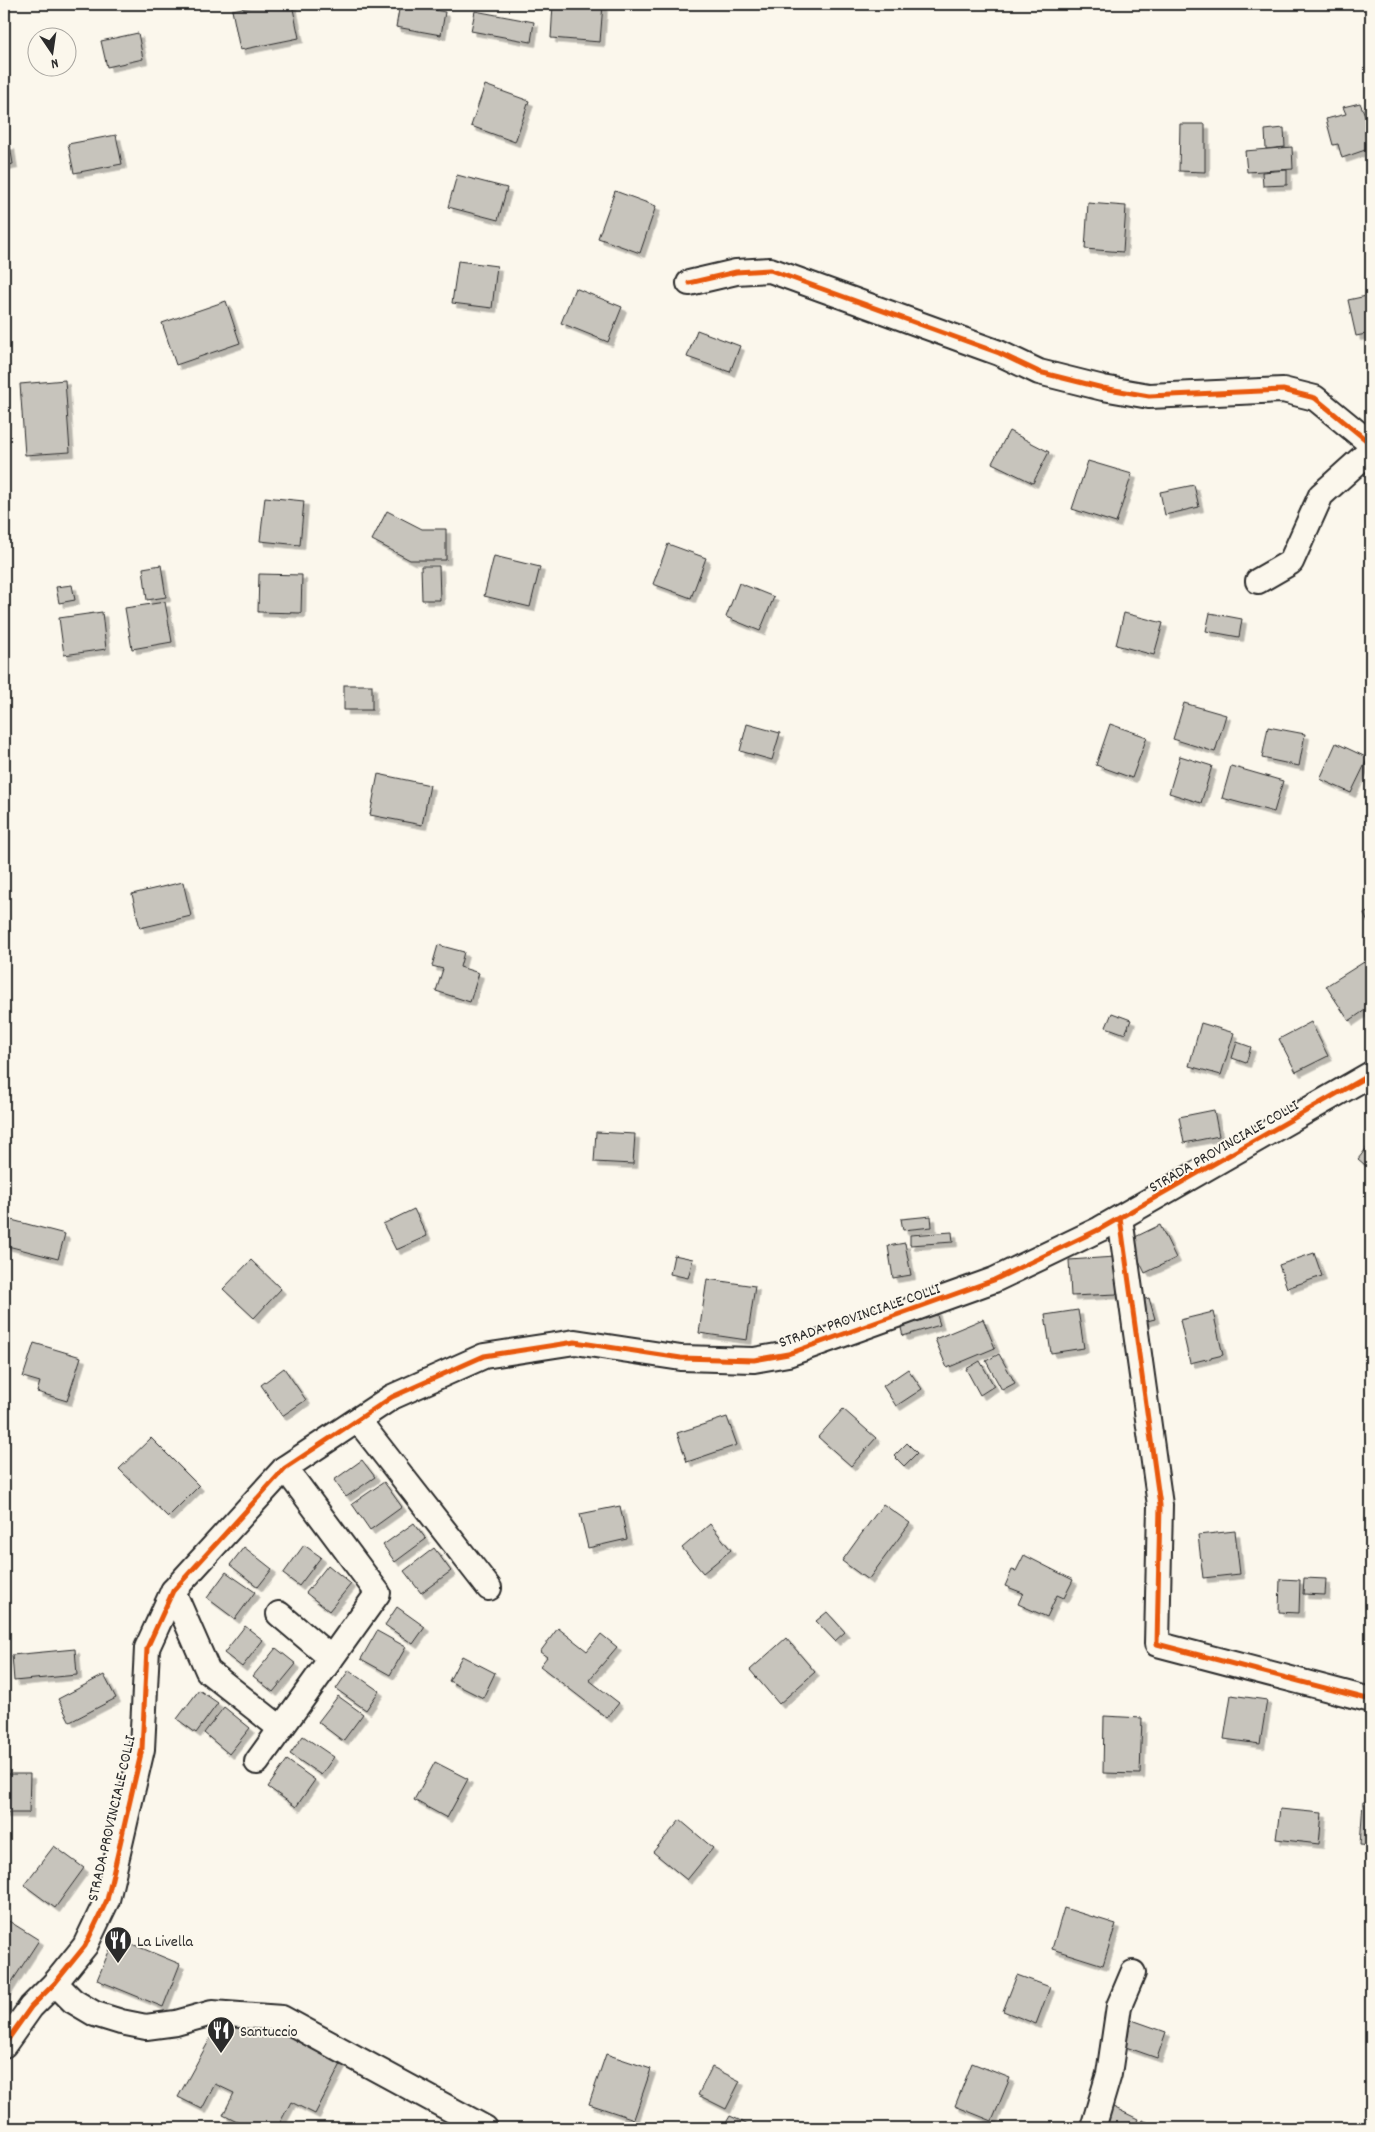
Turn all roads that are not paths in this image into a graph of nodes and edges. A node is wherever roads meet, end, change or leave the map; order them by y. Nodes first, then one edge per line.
1 (689, 283) dead end
2 (1371, 444) edge
3 (1371, 450) edge
4 (1258, 581) dead end
5 (1371, 1074) edge
6 (1120, 1218) junction
7 (358, 1420) junction
8 (285, 1468) junction
9 (489, 1588) dead end
10 (173, 1591) junction
11 (279, 1614) dead end
12 (331, 1658) junction
13 (1371, 1700) edge
14 (280, 1728) junction
15 (257, 1762) dead end
16 (1133, 1973) dead end
17 (56, 1982) junction
18 (4, 2045) edge
19 (485, 2128) edge
20 (1093, 2128) edge

1 - 2 street
3 - 4 street
5 - 6 street, STRADA PROVINCIALE COLLI
6 - 7 street, STRADA PROVINCIALE COLLI
6 - 13 street
7 - 8 street, STRADA PROVINCIALE COLLI
7 - 9 street
8 - 10 street, STRADA PROVINCIALE COLLI
8 - 12 street
10 - 14 street
10 - 17 street, STRADA PROVINCIALE COLLI
11 - 12 street
12 - 14 street
14 - 15 street
16 - 20 street
17 - 18 street, STRADA PROVINCIALE COLLI
17 - 19 street

